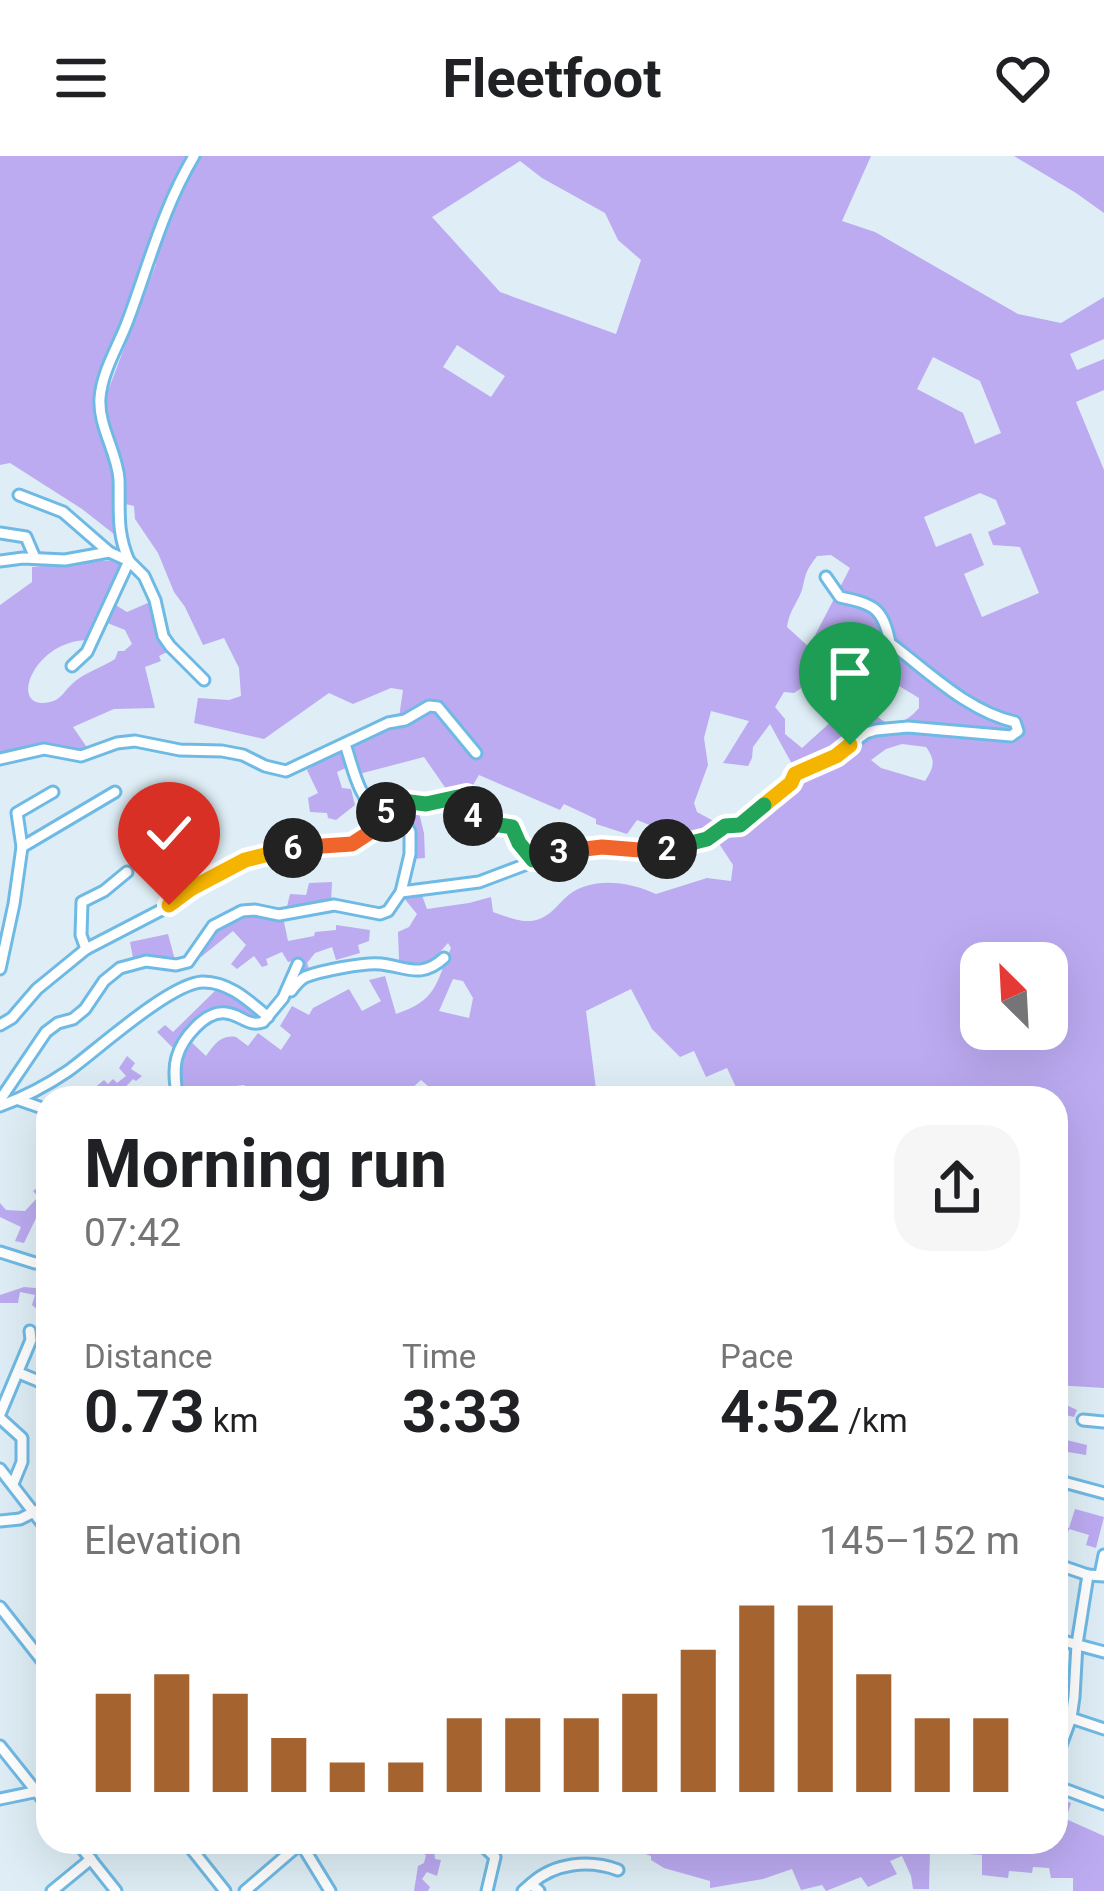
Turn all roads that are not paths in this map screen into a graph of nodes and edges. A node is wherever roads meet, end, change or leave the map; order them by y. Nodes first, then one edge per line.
1 (194, 156) edge
2 (19, 495) dead end
3 (0, 533) edge
4 (119, 538) junction
5 (110, 552) junction
6 (35, 558) junction
7 (0, 561) edge
8 (129, 561) junction
9 (826, 577) dead end
10 (72, 666) dead end
11 (204, 680) dead end
12 (345, 744) junction
13 (476, 753) dead end
14 (0, 759) edge
15 (53, 792) dead end
16 (115, 792) dead end
17 (383, 814) junction
18 (146, 815) dead end
19 (22, 847) junction
20 (533, 860) junction
21 (127, 872) dead end
22 (401, 892) junction
23 (180, 898) junction
24 (86, 949) junction
25 (444, 958) dead end
26 (298, 964) dead end
27 (0, 969) edge
28 (283, 998) junction
29 (268, 1017) junction
30 (0, 1025) edge
31 (43, 1086) edge
32 (177, 1086) edge
33 (36, 1090) edge
34 (18, 1100) junction
35 (0, 1103) edge
36 (36, 1105) edge
37 (0, 1252) edge
38 (36, 1264) edge
39 (30, 1331) dead end
40 (19, 1373) junction
41 (36, 1380) edge
42 (0, 1382) edge
43 (12, 1387) junction
44 (0, 1416) edge
45 (1083, 1420) dead end
46 (1104, 1422) edge
47 (0, 1469) edge
48 (1068, 1483) edge
49 (13, 1484) junction
50 (1104, 1493) edge
51 (34, 1513) junction
52 (36, 1516) edge
53 (0, 1521) edge
54 (1104, 1555) edge
55 (1068, 1568) edge
56 (1088, 1575) junction
57 (1102, 1575) edge
58 (0, 1607) edge
59 (1068, 1642) edge
60 (1077, 1644) junction
61 (1104, 1652) edge
62 (36, 1653) edge
63 (1070, 1718) junction
64 (1068, 1724) edge
65 (1104, 1730) edge
66 (0, 1746) edge
67 (36, 1784) edge
68 (1068, 1790) edge
69 (36, 1791) edge
70 (0, 1799) edge
71 (1104, 1804) edge
72 (87, 1854) edge
73 (196, 1854) edge
74 (287, 1854) edge
75 (308, 1854) edge
76 (492, 1854) edge
77 (91, 1859) junction
78 (618, 1870) dead end
79 (531, 1889) edge
80 (52, 1891) edge
81 (116, 1891) edge
82 (226, 1891) edge
83 (245, 1891) edge
84 (330, 1891) edge
85 (487, 1891) edge

1 - 4 street
2 - 5 street
3 - 6 street
4 - 5 street
4 - 8 street
5 - 6 street
5 - 8 street
6 - 7 street
8 - 10 street
8 - 11 street
9 - 20 street
12 - 13 street
12 - 14 street
12 - 17 street
15 - 19 street
16 - 19 street
17 - 20 street
17 - 22 street
17 - 23 street
18 - 23 street
19 - 27 street
20 - 22 street
21 - 24 street
22 - 35 street
23 - 24 street
24 - 30 street
25 - 28 street
26 - 28 street
28 - 29 street
29 - 31 street
29 - 32 street
33 - 34 street
34 - 35 street
34 - 36 street
37 - 38 street
39 - 40 street
40 - 41 street
40 - 43 street
42 - 43 street
43 - 44 street
44 - 49 street
45 - 46 street
47 - 49 street
48 - 50 street
49 - 51 street
51 - 52 street
51 - 53 street
54 - 57 street
55 - 56 street
56 - 57 street
56 - 60 street
58 - 62 street
59 - 60 street
60 - 61 street
60 - 63 street
63 - 64 street
63 - 65 street
66 - 67 street
68 - 71 street
69 - 70 street
72 - 77 street
73 - 82 street
74 - 83 street
75 - 84 street
76 - 85 street
77 - 80 street
77 - 81 street
78 - 79 street

